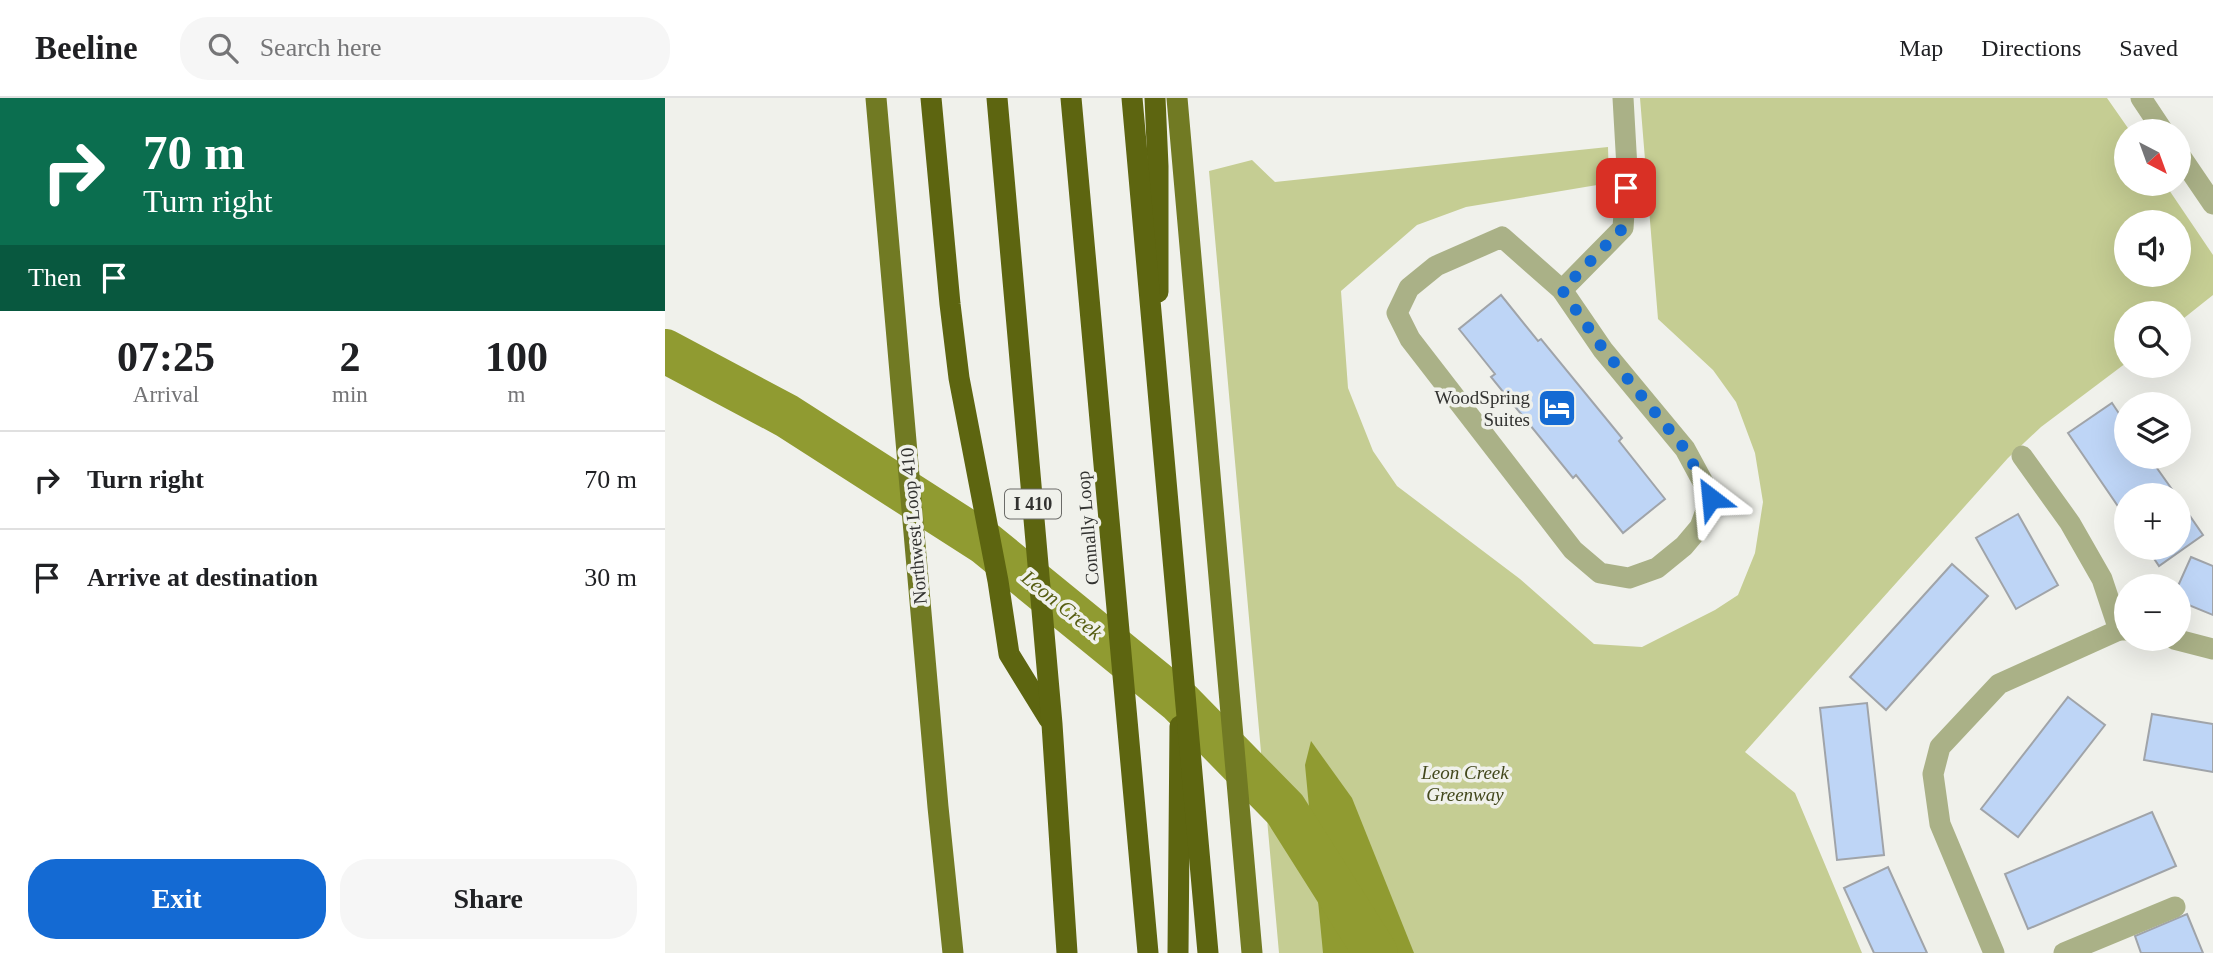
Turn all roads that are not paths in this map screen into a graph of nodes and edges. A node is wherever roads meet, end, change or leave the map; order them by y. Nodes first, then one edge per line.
1 (931, 98) edge
2 (997, 98) edge
3 (1071, 98) edge
4 (1132, 98) edge
5 (1155, 98) edge
6 (1177, 98) edge
7 (1623, 98) edge
8 (2141, 98) edge
9 (876, 104) edge
10 (2155, 119) edge
11 (2191, 172) edge
12 (2213, 204) edge
13 (1562, 290) junction
14 (2022, 456) dead end
15 (2114, 608) edge
16 (2114, 634) edge
17 (2191, 643) edge
18 (2213, 649) edge
19 (1052, 724) junction
20 (2175, 906) dead end
21 (2077, 951) edge
22 (953, 953) edge
23 (1067, 953) edge
24 (1148, 953) edge
25 (1178, 953) edge
26 (1208, 953) edge
27 (1252, 953) edge
28 (1994, 953) edge

1 - 19 highway
2 - 19 highway, I 410
3 - 24 highway, Connally Loop
4 - 26 highway, bridge
5 - 25 highway, bridge
6 - 27 main road
7 - 13 street
8 - 10 street
9 - 22 main road, Northwest Loop 410
11 - 12 street
13 - 13 street
14 - 15 street
16 - 28 street
17 - 18 street
19 - 23 highway, I 410
20 - 21 street

